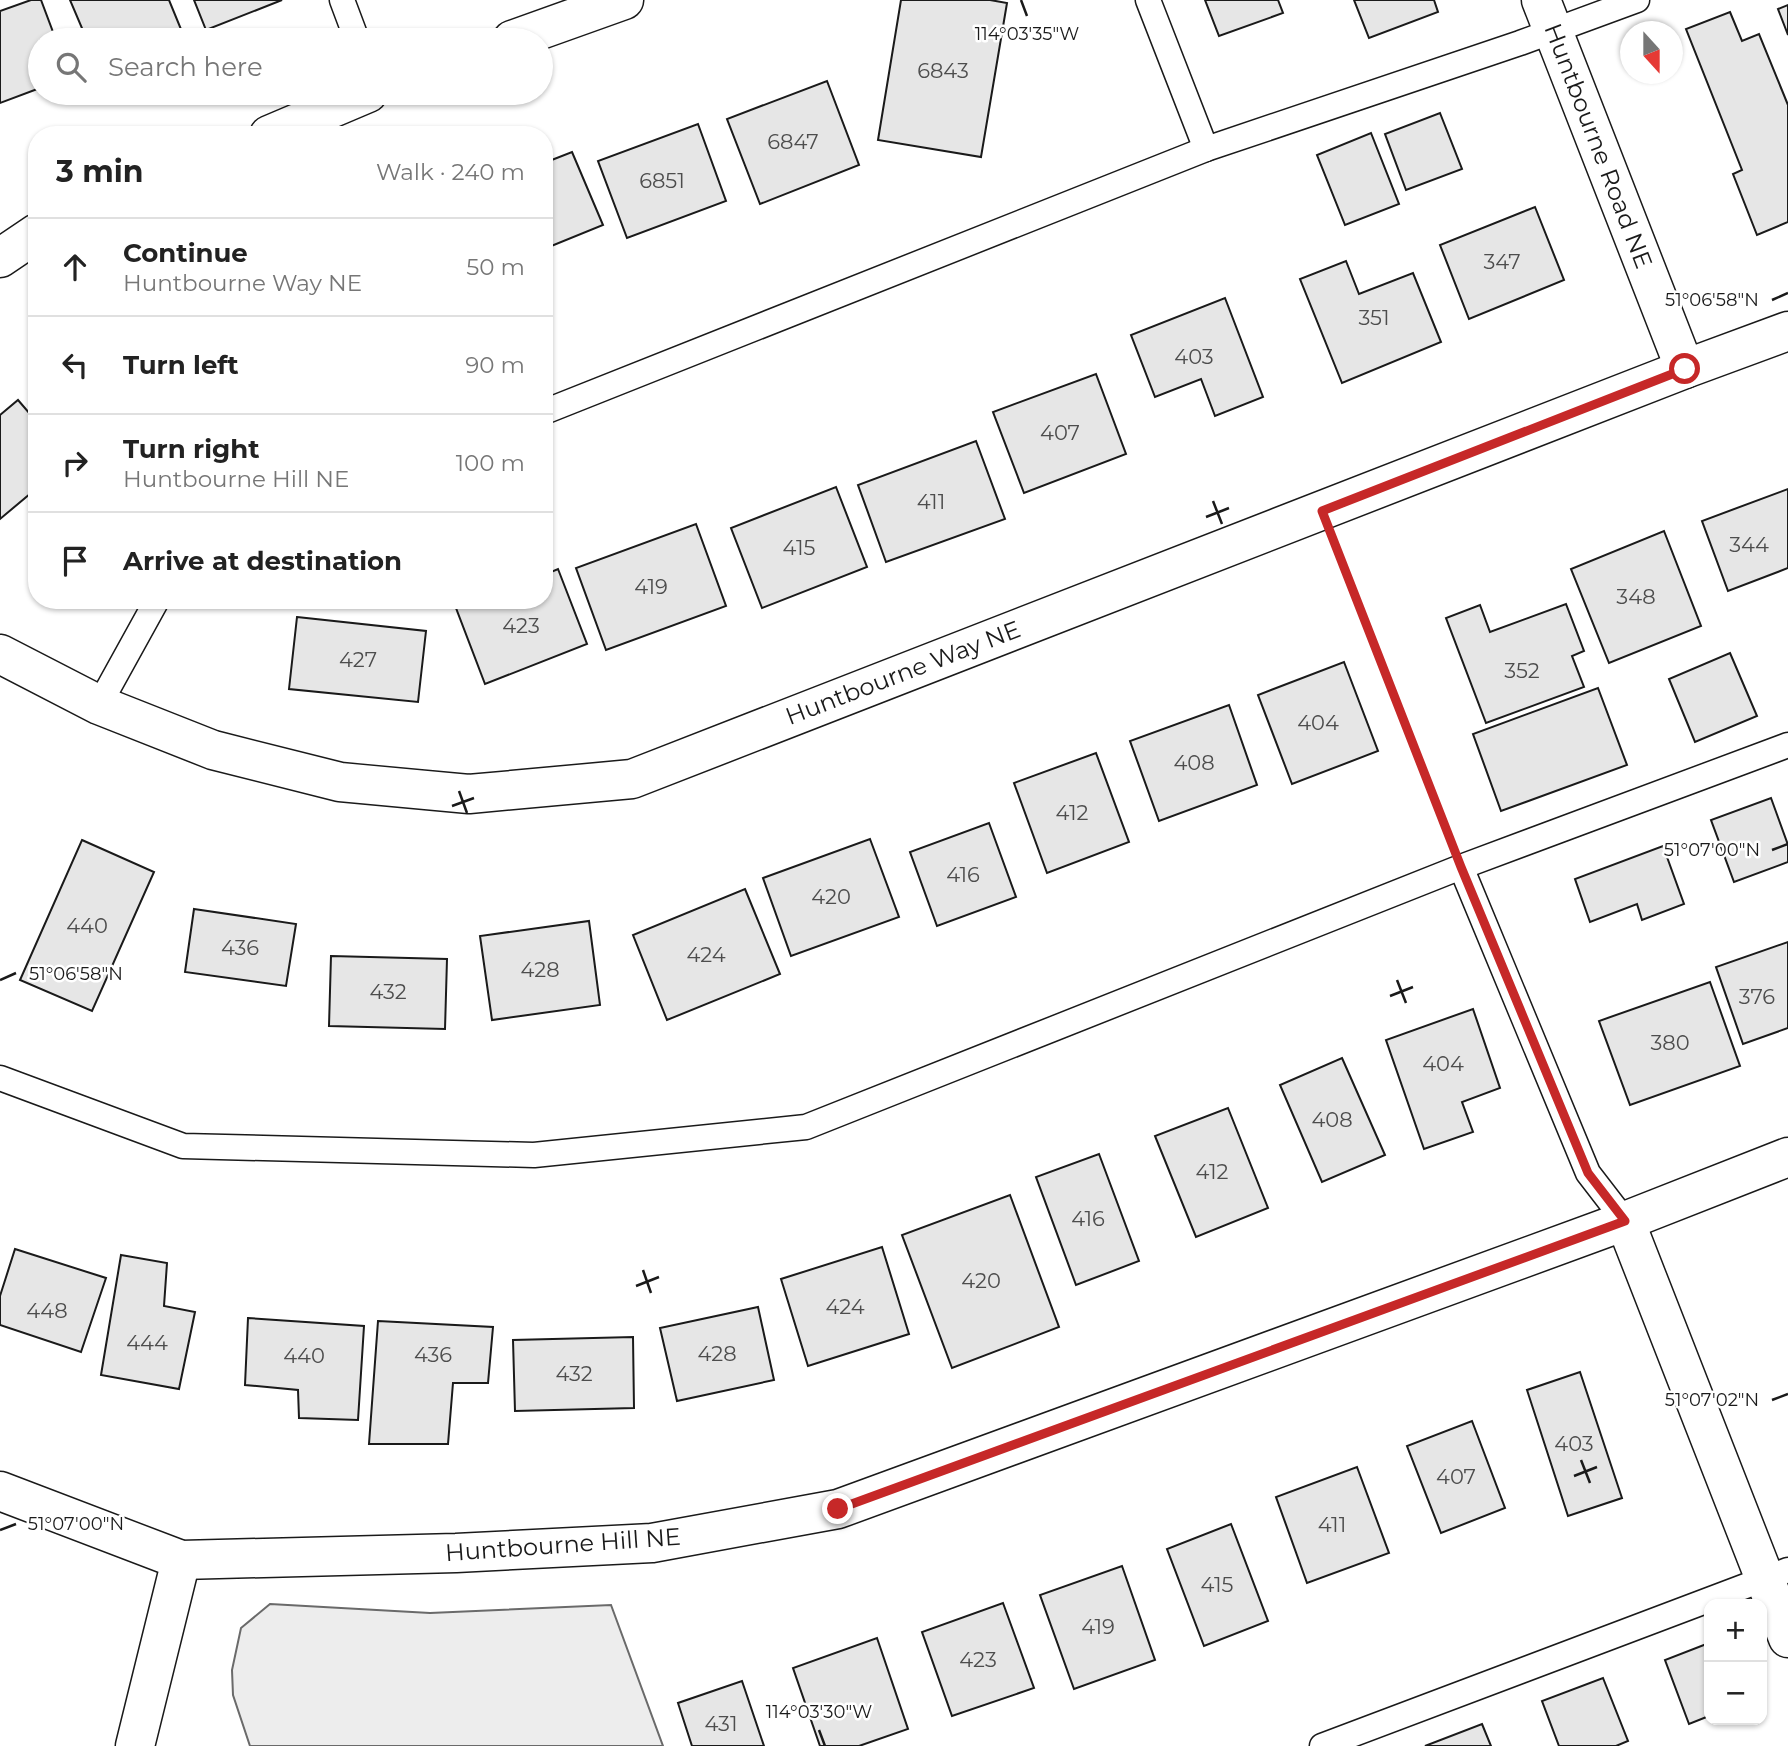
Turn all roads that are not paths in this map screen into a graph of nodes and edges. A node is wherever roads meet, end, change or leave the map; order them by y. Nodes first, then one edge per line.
1 (342, 0) edge
2 (624, 0) edge
3 (1148, 0) edge
4 (1637, 0) edge
5 (1547, 15) edge
6 (352, 28) edge
7 (546, 28) edge
8 (340, 105) edge
9 (290, 126) edge
10 (1206, 149) junction
11 (28, 239) edge
12 (0, 258) edge
13 (1788, 331) edge
14 (1685, 369) junction
15 (553, 408) edge
16 (152, 609) edge
17 (0, 654) edge
18 (99, 705) junction
19 (1788, 745) edge
20 (1461, 867) junction
21 (0, 1078) edge
22 (1788, 1157) edge
23 (1625, 1221) junction
24 (0, 1491) edge
25 (181, 1560) junction
26 (1777, 1574) edge
27 (1788, 1638) edge
28 (135, 1746) edge
29 (1322, 1746) edge

1 - 6 lane
2 - 7 street
3 - 10 lane
4 - 5 lane
5 - 10 lane
5 - 14 street, Huntbourne Road NE
8 - 9 street
10 - 15 lane
11 - 12 street
13 - 14 street, Huntbourne Way NE
14 - 18 street, Huntbourne Way NE
16 - 18 lane
17 - 18 street, Huntbourne Way NE
19 - 20 lane
20 - 21 lane
20 - 23 lane
22 - 23 street, Huntbourne Hill NE
23 - 25 street, Huntbourne Hill NE
23 - 26 street
24 - 25 street, Huntbourne Hill NE
25 - 28 street
26 - 27 street
26 - 29 lane

